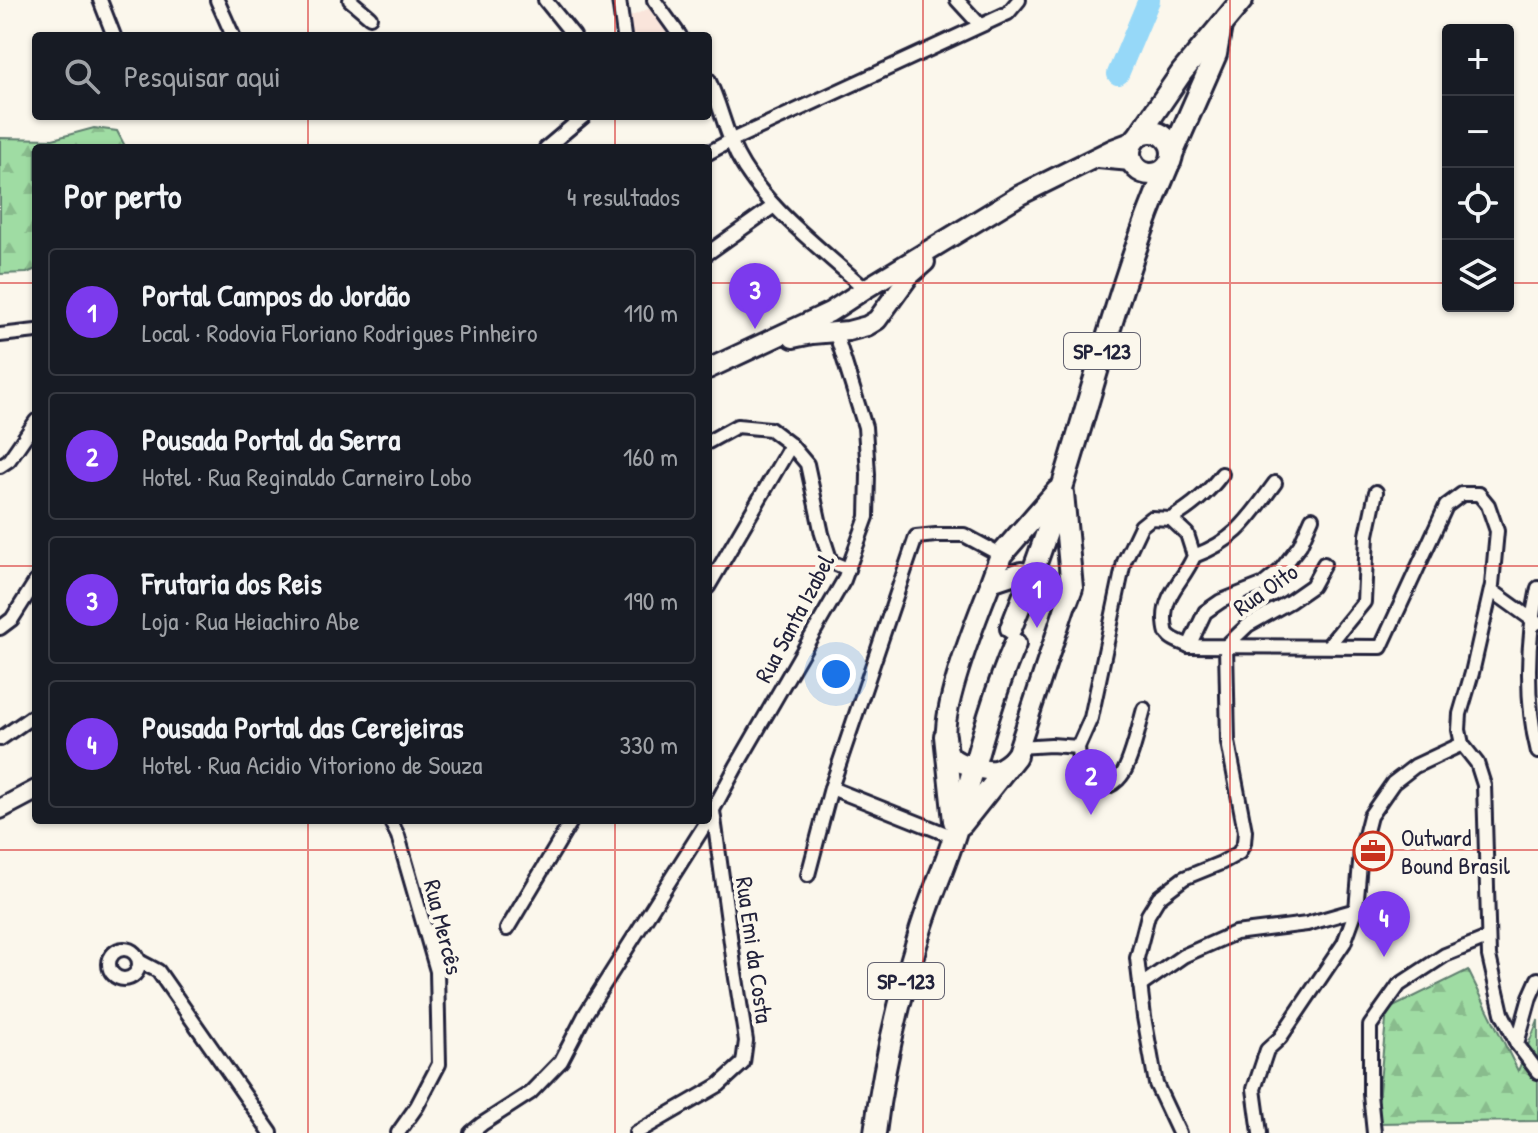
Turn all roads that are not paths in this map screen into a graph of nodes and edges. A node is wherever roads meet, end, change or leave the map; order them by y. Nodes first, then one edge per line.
1 (100, 0) edge
2 (217, 0) edge
3 (350, 0) edge
4 (545, 0) edge
5 (619, 0) edge
6 (654, 0) edge
7 (957, 0) edge
8 (1019, 0) edge
9 (1242, 0) edge
10 (370, 17) dead end
11 (980, 25) junction
12 (1221, 26) junction
13 (112, 32) edge
14 (231, 32) edge
15 (571, 32) edge
16 (623, 32) edge
17 (677, 32) edge
18 (712, 89) edge
19 (579, 120) edge
20 (732, 140) junction
21 (551, 144) edge
22 (712, 151) edge
23 (1135, 151) junction
24 (1170, 160) junction
25 (774, 206) junction
26 (1146, 217) junction
27 (949, 239) junction
28 (712, 250) edge
29 (865, 289) junction
30 (835, 308) junction
31 (884, 312) junction
32 (32, 331) edge
33 (835, 331) junction
34 (0, 335) edge
35 (759, 346) junction
36 (712, 367) edge
37 (32, 427) edge
38 (712, 440) edge
39 (791, 445) junction
40 (0, 466) edge
41 (1222, 474) dead end
42 (1275, 483) dead end
43 (1062, 485) junction
44 (1376, 492) dead end
45 (1312, 518) dead end
46 (1171, 519) junction
47 (1001, 555) junction
48 (1194, 556) junction
49 (1324, 564) dead end
50 (848, 569) junction
51 (712, 580) edge
52 (991, 582) junction
53 (1029, 585) junction
54 (32, 587) edge
55 (1538, 588) edge
56 (1491, 590) junction
57 (1067, 601) junction
58 (1535, 620) edge
59 (0, 628) edge
60 (1189, 646) junction
61 (1226, 646) junction
62 (1328, 646) junction
63 (1144, 709) dead end
64 (32, 717) edge
65 (945, 736) junction
66 (0, 739) edge
67 (1462, 744) junction
68 (1078, 747) junction
69 (1017, 751) junction
70 (1538, 752) edge
71 (973, 767) junction
72 (831, 788) junction
73 (32, 792) edge
74 (0, 809) edge
75 (712, 813) edge
76 (392, 824) edge
77 (570, 824) edge
78 (706, 824) edge
79 (711, 824) edge
80 (954, 835) junction
81 (808, 875) dead end
82 (1356, 910) junction
83 (507, 929) dead end
84 (1487, 938) junction
85 (139, 961) dead end
86 (1538, 979) edge
87 (1140, 986) junction
88 (1517, 1044) junction
89 (1538, 1072) edge
90 (271, 1133) edge
91 (398, 1133) edge
92 (471, 1133) edge
93 (636, 1133) edge
94 (875, 1133) edge
95 (1179, 1133) edge
96 (1260, 1133) edge
97 (1374, 1133) edge

1 - 13 street
2 - 14 street
3 - 10 street
4 - 15 street
5 - 16 street
6 - 17 street
7 - 11 street
8 - 11 street
9 - 12 main road, SP-123
11 - 20 street
12 - 23 main road, SP-123
12 - 24 main road, SP-123
18 - 20 street
19 - 21 street
20 - 22 street
20 - 25 street
23 - 24 main road
23 - 24 main road
23 - 26 main road
23 - 27 street
24 - 26 main road, SP-123
25 - 28 street
25 - 29 street
26 - 43 main road, SP-123
27 - 29 street
27 - 31 street
29 - 30 street
29 - 31 street
30 - 33 street
30 - 35 street
31 - 33 street
32 - 34 street
33 - 35 street
33 - 50 street, Rua Santa Izabel
35 - 36 street
37 - 40 street
38 - 39 street
39 - 50 street
39 - 51 street
41 - 46 street
42 - 48 street
43 - 47 main road
43 - 53 main road, SP-123
43 - 57 main road
44 - 62 street
45 - 60 street
46 - 48 street
46 - 68 street
47 - 52 main road
47 - 72 street
48 - 60 street
49 - 61 street, Rua Oito
50 - 75 street, Rua Santa Izabel
52 - 53 street
52 - 65 street
53 - 57 street
53 - 71 main road, SP-123
54 - 59 street
55 - 58 street
56 - 58 street
56 - 62 street
56 - 67 street
57 - 69 street
58 - 70 street
60 - 61 street
61 - 62 street
61 - 87 street
63 - 68 street
64 - 66 street
65 - 71 street
65 - 80 main road
67 - 82 street
67 - 84 street
68 - 69 street
69 - 71 street
69 - 80 main road
71 - 80 main road, SP-123
72 - 80 street
72 - 81 street
73 - 74 street
76 - 91 street, Rua Mercês
77 - 83 street
78 - 92 street, Rua Santa Izabel
79 - 93 street, Rua Emi da Costa
80 - 94 main road, SP-123
82 - 87 street
82 - 96 street
84 - 88 street
84 - 97 street
85 - 90 street
86 - 88 street
87 - 95 street
88 - 89 street

